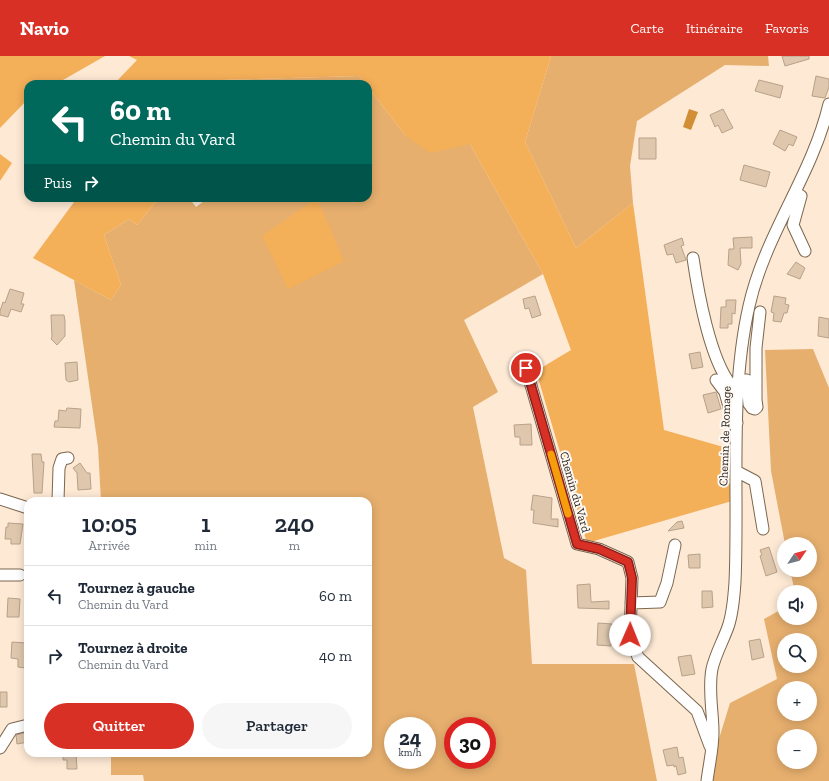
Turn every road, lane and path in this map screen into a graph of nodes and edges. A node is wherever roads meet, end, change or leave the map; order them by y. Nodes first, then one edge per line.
1 (829, 104) edge
2 (796, 193) junction
3 (805, 251) dead end
4 (693, 258) dead end
5 (760, 312) dead end
6 (526, 368) dead end
7 (716, 380) dead end
8 (739, 386) junction
9 (738, 423) junction
10 (68, 458) dead end
11 (736, 471) junction
12 (58, 497) edge
13 (0, 499) edge
14 (24, 507) edge
15 (763, 529) dead end
16 (675, 545) dead end
17 (0, 575) edge
18 (20, 575) dead end
19 (630, 603) junction
20 (24, 726) edge
21 (0, 748) edge
22 (712, 750) junction
23 (707, 781) edge

1 - 2 street, Chemin de Romage
2 - 3 street
2 - 8 street, Chemin de Romage
4 - 8 street
5 - 8 street
6 - 19 street, Chemin du Vard
7 - 9 street
8 - 9 street, Chemin de Romage
9 - 11 street, Chemin de Romage
10 - 12 street
11 - 15 street
11 - 22 street, Chemin de Romage
13 - 14 street
16 - 19 street
17 - 18 street
19 - 22 street, Chemin du Vard
20 - 21 street
22 - 23 street, Chemin de Romage

